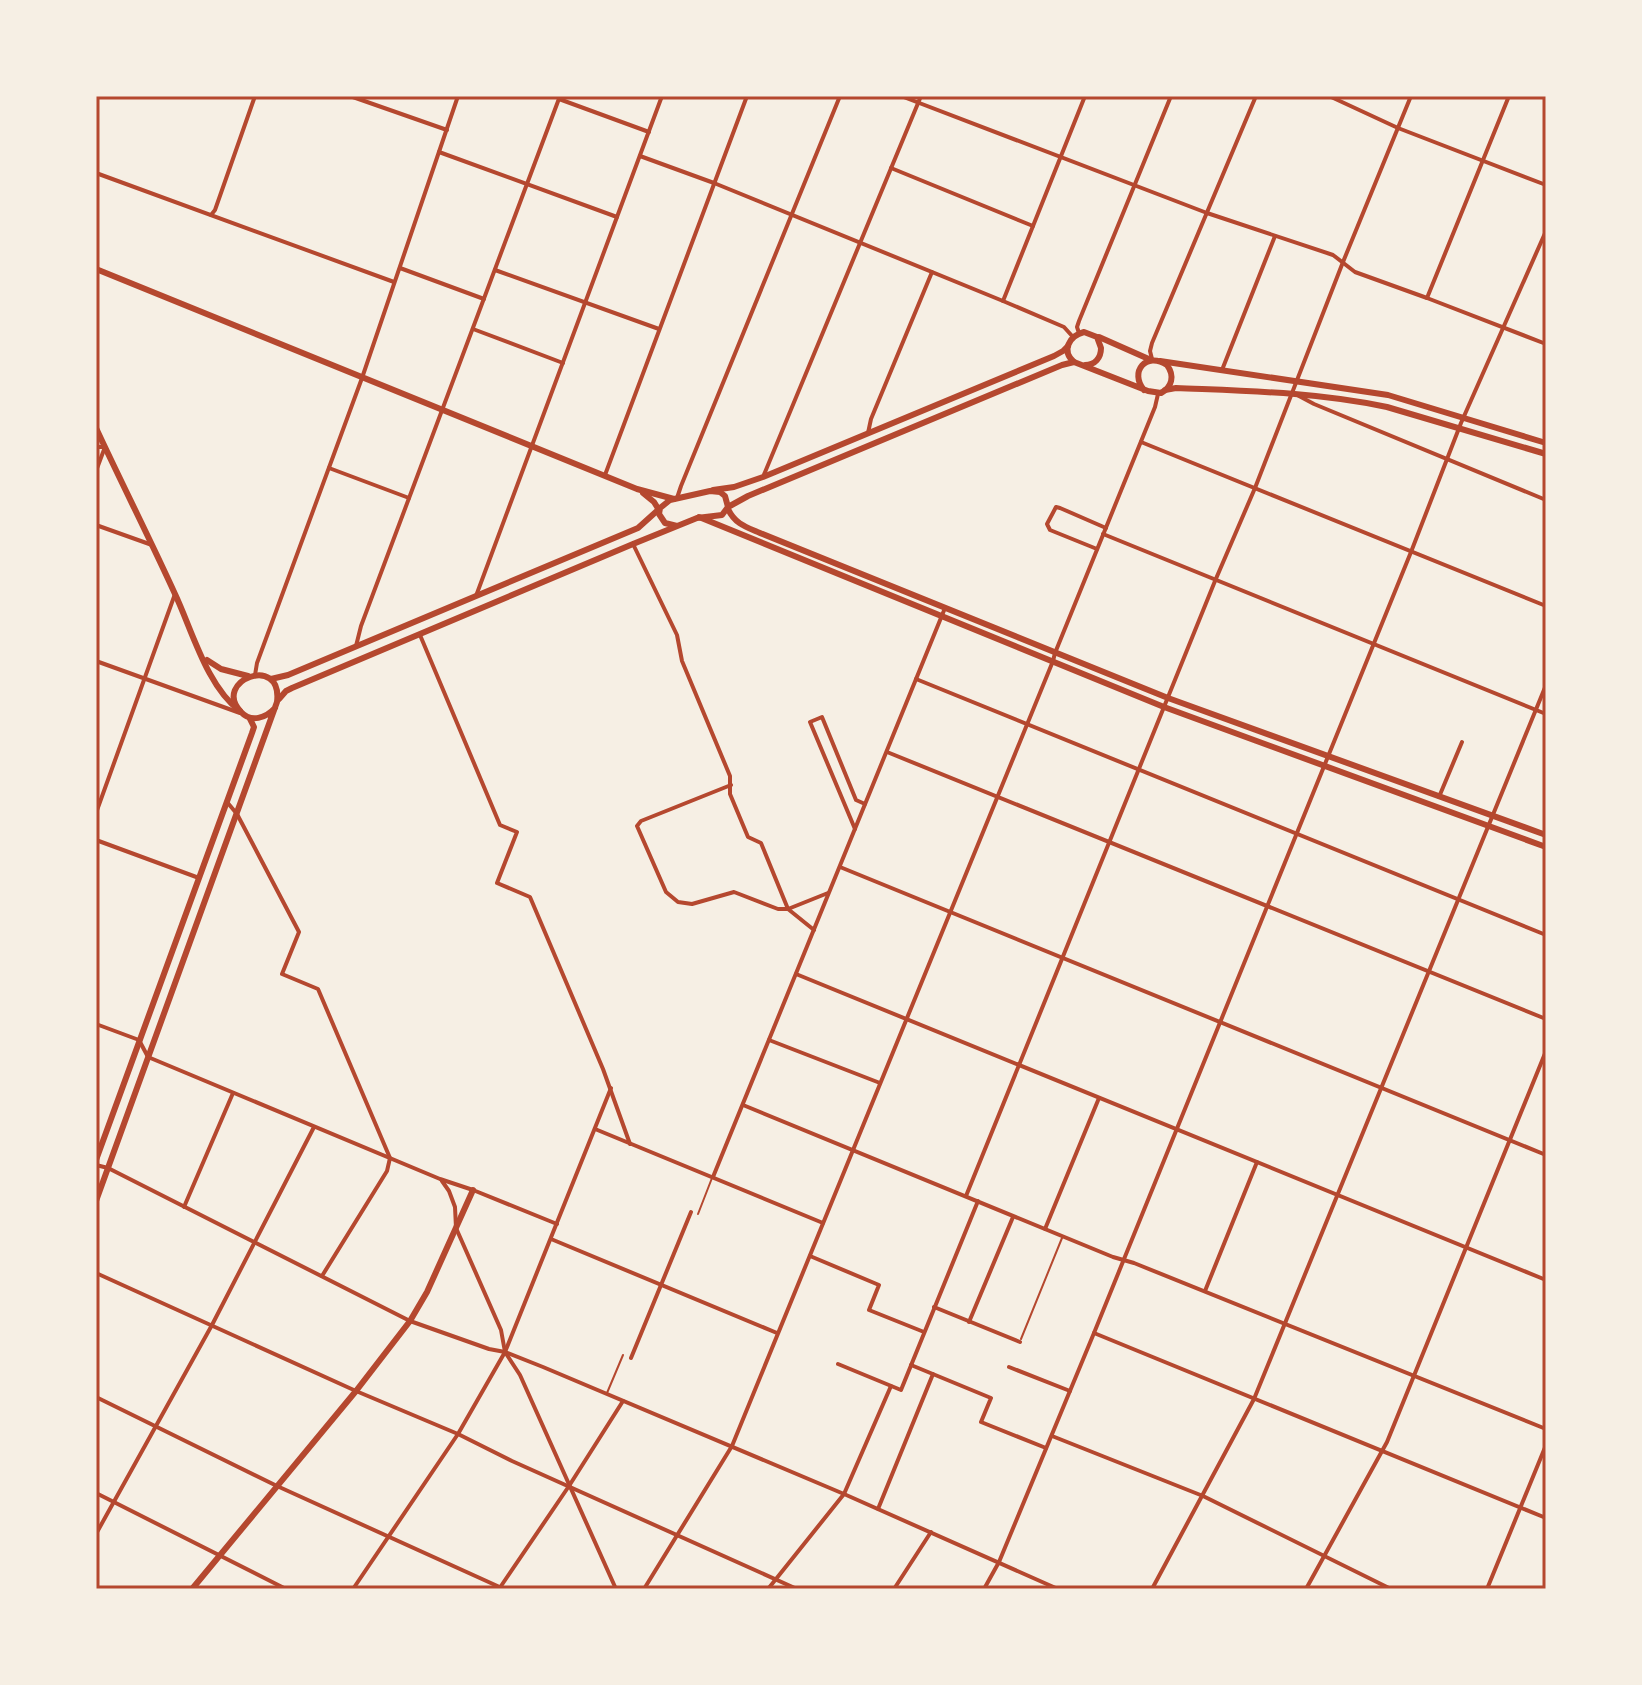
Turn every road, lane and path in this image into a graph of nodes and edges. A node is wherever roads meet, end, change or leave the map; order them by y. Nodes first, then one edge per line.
1 (255, 96) edge
2 (350, 96) edge
3 (458, 96) edge
4 (662, 96) edge
5 (747, 96) edge
6 (840, 96) edge
7 (901, 96) edge
8 (921, 96) edge
9 (1085, 96) edge
10 (1171, 96) edge
11 (1256, 96) edge
12 (1330, 96) edge
13 (1411, 96) edge
14 (1509, 96) edge
15 (560, 98) edge
16 (918, 103) junction
17 (1398, 128) junction
18 (447, 130) junction
19 (649, 132) junction
20 (439, 152) junction
21 (640, 156) junction
22 (1061, 158) junction
23 (1482, 160) junction
24 (891, 168) junction
25 (96, 173) edge
26 (714, 183) junction
27 (527, 184) junction
28 (1546, 185) edge
29 (1134, 186) junction
30 (1207, 213) junction
31 (211, 215) junction
32 (792, 215) junction
33 (617, 217) junction
34 (1033, 226) junction
35 (1546, 231) edge
36 (1275, 236) junction
37 (860, 242) junction
38 (1343, 262) junction
39 (399, 268) junction
40 (96, 269) edge
41 (495, 270) junction
42 (932, 272) junction
43 (395, 282) junction
44 (1427, 298) junction
45 (484, 299) junction
46 (1003, 301) junction
47 (585, 302) junction
48 (1503, 328) junction
49 (473, 329) junction
50 (659, 329) junction
51 (1076, 335) junction
52 (1094, 335) junction
53 (1546, 344) edge
54 (1068, 346) junction
55 (1154, 360) junction
56 (1074, 362) junction
57 (563, 363) junction
58 (1085, 365) junction
59 (1222, 370) junction
60 (362, 378) junction
61 (1296, 382) junction
62 (1144, 390) junction
63 (1162, 392) junction
64 (1293, 393) junction
65 (443, 409) junction
66 (1463, 418) junction
67 (96, 428) edge
68 (1459, 429) junction
69 (868, 433) junction
70 (1141, 442) junction
71 (1546, 443) edge
72 (532, 446) junction
73 (96, 447) edge
74 (105, 447) junction
75 (1546, 454) edge
76 (1448, 458) junction
77 (329, 468) junction
78 (96, 471) edge
79 (605, 475) junction
80 (763, 477) junction
81 (1255, 488) junction
82 (637, 489) junction
83 (713, 490) junction
84 (409, 498) junction
85 (676, 499) junction
86 (1546, 500) edge
87 (728, 508) junction
88 (658, 510) junction
89 (699, 517) junction
90 (96, 525) edge
91 (677, 526) junction
92 (1106, 528) junction
93 (1103, 534) junction
94 (633, 544) junction
95 (152, 545) junction
96 (1097, 549) junction
97 (1411, 552) junction
98 (1215, 581) junction
99 (175, 594) junction
100 (476, 596) junction
101 (1546, 606) edge
102 (944, 612) junction
103 (419, 634) junction
104 (1373, 643) junction
105 (356, 646) junction
106 (1055, 653) junction
107 (202, 655) junction
108 (96, 661) edge
109 (1053, 661) junction
110 (251, 676) junction
111 (145, 679) junction
112 (269, 679) junction
113 (916, 679) junction
114 (1546, 685) edge
115 (237, 687) junction
116 (1168, 698) junction
117 (226, 699) junction
118 (215, 704) junction
119 (276, 705) junction
120 (1164, 707) junction
121 (1536, 710) junction
122 (243, 714) junction
123 (1546, 714) edge
124 (1027, 725) junction
125 (1462, 742) dead end
126 (887, 752) junction
127 (1327, 756) junction
128 (1324, 765) junction
129 (1139, 771) junction
130 (731, 785) junction
131 (997, 795) junction
132 (1439, 797) junction
133 (227, 801) junction
134 (865, 804) junction
135 (96, 813) edge
136 (237, 814) junction
137 (1493, 816) junction
138 (1489, 825) junction
139 (855, 829) junction
140 (1296, 833) junction
141 (1546, 835) edge
142 (96, 840) edge
143 (1110, 841) junction
144 (1546, 847) edge
145 (840, 867) junction
146 (199, 878) junction
147 (829, 893) junction
148 (1458, 901) junction
149 (1266, 905) junction
150 (788, 909) junction
151 (951, 912) junction
152 (814, 930) junction
153 (1546, 935) edge
154 (1062, 958) junction
155 (1430, 971) junction
156 (796, 974) junction
157 (906, 1019) junction
158 (1546, 1019) edge
159 (1220, 1022) junction
160 (96, 1024) edge
161 (139, 1040) junction
162 (769, 1040) junction
163 (1546, 1051) edge
164 (148, 1057) junction
165 (1019, 1065) junction
166 (880, 1083) junction
167 (1382, 1087) junction
168 (611, 1088) junction
169 (233, 1093) junction
170 (1099, 1098) junction
171 (743, 1105) junction
172 (314, 1127) junction
173 (595, 1129) junction
174 (1177, 1129) junction
175 (1510, 1140) junction
176 (630, 1144) junction
177 (853, 1149) junction
178 (1546, 1155) edge
179 (390, 1158) junction
180 (96, 1162) edge
181 (1257, 1162) junction
182 (108, 1168) junction
183 (713, 1177) junction
184 (440, 1179) junction
185 (473, 1190) junction
186 (1338, 1195) junction
187 (966, 1196) junction
188 (96, 1201) edge
189 (978, 1201) junction
190 (184, 1207) junction
191 (691, 1212) dead end
192 (698, 1214) dead end
193 (1014, 1216) junction
194 (823, 1223) junction
195 (557, 1224) junction
196 (456, 1228) junction
197 (1045, 1229) junction
198 (1063, 1236) junction
199 (551, 1239) junction
200 (255, 1242) junction
201 (1466, 1248) junction
202 (810, 1256) junction
203 (1123, 1260) junction
204 (96, 1273) edge
205 (322, 1276) junction
206 (1546, 1280) edge
207 (661, 1285) junction
208 (1205, 1291) junction
209 (934, 1307) junction
210 (410, 1321) junction
211 (969, 1322) junction
212 (1286, 1323) junction
213 (212, 1325) junction
214 (924, 1332) junction
215 (778, 1333) junction
216 (1094, 1333) junction
217 (1020, 1342) joint
218 (505, 1352) junction
219 (623, 1355) dead end
220 (631, 1358) dead end
221 (838, 1364) dead end
222 (911, 1365) junction
223 (1009, 1367) dead end
224 (933, 1374) junction
225 (1413, 1375) junction
226 (891, 1386) junction
227 (356, 1391) junction
228 (1070, 1391) junction
229 (607, 1394) junction
230 (96, 1397) edge
231 (1254, 1399) junction
232 (623, 1401) junction
233 (156, 1426) junction
234 (1546, 1429) edge
235 (458, 1434) junction
236 (1052, 1436) junction
237 (1546, 1445) edge
238 (732, 1446) junction
239 (1046, 1448) junction
240 (1382, 1450) junction
241 (277, 1486) junction
242 (569, 1486) junction
243 (96, 1493) edge
244 (844, 1494) junction
245 (1203, 1496) junction
246 (114, 1502) junction
247 (1520, 1508) junction
248 (878, 1509) junction
249 (1546, 1518) edge
250 (931, 1532) junction
251 (96, 1534) edge
252 (389, 1536) junction
253 (677, 1536) junction
254 (219, 1556) junction
255 (1325, 1556) junction
256 (999, 1562) junction
257 (775, 1579) junction
258 (501, 1588) edge
259 (192, 1589) edge
260 (286, 1589) edge
261 (353, 1589) edge
262 (616, 1589) edge
263 (644, 1589) edge
264 (768, 1589) edge
265 (797, 1589) edge
266 (894, 1589) edge
267 (984, 1589) edge
268 (1058, 1589) edge
269 (1152, 1589) edge
270 (1306, 1589) edge
271 (1391, 1589) edge
272 (1487, 1589) edge

1 - 31 street
2 - 18 street
3 - 18 street
4 - 19 street
5 - 26 street
6 - 32 street
7 - 16 street
8 - 16 street
9 - 22 street
10 - 29 street
11 - 30 street
12 - 17 street
13 - 17 street
14 - 23 street
15 - 19 street
15 - 27 street
16 - 22 street
16 - 24 street
17 - 23 street
17 - 38 street
18 - 20 street
19 - 21 street
20 - 27 street
20 - 39 street
21 - 26 street
21 - 33 street
22 - 29 street
22 - 34 street
23 - 28 street
23 - 44 street
24 - 34 street
24 - 37 street
25 - 31 street
26 - 32 street
26 - 50 street
27 - 33 street
27 - 41 street
29 - 30 street
29 - 51 street
30 - 36 street
30 - 55 street
31 - 43 street
32 - 37 street
32 - 85 street
33 - 47 street
34 - 46 street
35 - 48 street
36 - 38 street
36 - 59 street
37 - 42 street
37 - 80 street
38 - 44 street
38 - 61 street
39 - 43 street
39 - 45 street
40 - 60 main road
41 - 45 street
41 - 47 street
42 - 46 street
42 - 69 street
43 - 60 street
44 - 48 street
45 - 49 street
46 - 51 street
47 - 50 street
47 - 57 street
48 - 53 street
48 - 66 street
49 - 57 street
49 - 65 street
50 - 79 street
51 - 52 main road
51 - 54 main road
52 - 55 main road
52 - 58 main road
54 - 56 main road
54 - 69 main road
55 - 59 main road
55 - 62 main road
55 - 63 main road
56 - 58 main road
56 - 87 main road
57 - 72 street
58 - 62 main road
59 - 61 main road
60 - 65 main road
60 - 77 street
61 - 64 street
61 - 66 main road
62 - 63 main road
63 - 64 main road
63 - 70 street
64 - 68 main road
64 - 76 street
64 - 81 street
65 - 72 main road
65 - 84 street
66 - 68 street
66 - 71 main road
67 - 74 main road
68 - 75 main road
68 - 76 street
69 - 80 main road
70 - 81 street
70 - 92 street
72 - 79 main road
72 - 100 street
73 - 74 street
74 - 78 street
74 - 95 main road
76 - 86 street
76 - 97 street
77 - 84 street
77 - 110 street
79 - 82 main road
80 - 83 main road
81 - 97 street
81 - 98 street
82 - 85 main road
82 - 88 main road
83 - 85 main road
83 - 87 main road
84 - 105 street
85 - 88 main road
87 - 89 main road
87 - 102 main road
88 - 91 main road
88 - 100 main road
89 - 91 main road
89 - 102 main road
90 - 95 street
91 - 94 main road
92 - 93 street
92 - 96 street
93 - 96 street
93 - 98 street
94 - 103 main road
94 - 130 street
95 - 99 main road
96 - 106 street
97 - 101 street
97 - 104 street
98 - 104 street
98 - 116 street
99 - 107 main road
99 - 111 street
100 - 105 main road
102 - 106 main road
102 - 109 main road
102 - 113 street
103 - 119 main road
103 - 168 street
104 - 121 street
104 - 127 street
105 - 112 main road
106 - 109 street
106 - 116 main road
107 - 110 main road
107 - 117 main road
108 - 111 street
109 - 120 main road
109 - 124 street
110 - 112 main road
110 - 115 main road
111 - 118 street
111 - 135 street
112 - 119 main road
113 - 124 street
113 - 126 street
114 - 121 street
115 - 117 street
115 - 122 main road
116 - 120 street
116 - 127 main road
117 - 118 street
117 - 122 main road
118 - 122 street
119 - 122 main road
119 - 136 main road
120 - 128 main road
120 - 129 street
121 - 123 street
121 - 137 street
122 - 133 main road
124 - 129 street
124 - 131 street
125 - 132 street
126 - 131 street
126 - 134 street
127 - 128 street
127 - 132 main road
128 - 138 main road
128 - 140 street
129 - 140 street
129 - 143 street
130 - 150 street
130 - 150 street
131 - 143 street
131 - 151 street
132 - 137 main road
133 - 136 street
133 - 146 main road
134 - 139 street
134 - 139 street
136 - 164 main road
136 - 179 street
137 - 138 street
137 - 141 main road
138 - 144 main road
138 - 148 street
139 - 145 street
140 - 148 street
140 - 149 street
142 - 146 street
143 - 149 street
143 - 154 street
145 - 147 street
145 - 151 street
146 - 161 main road
147 - 150 street
147 - 152 street
148 - 153 street
148 - 155 street
149 - 155 street
149 - 159 street
150 - 152 street
151 - 154 street
151 - 157 street
152 - 156 street
154 - 159 street
154 - 165 street
155 - 158 street
155 - 167 street
156 - 157 street
156 - 162 street
157 - 165 street
157 - 166 street
159 - 167 street
159 - 174 street
160 - 161 street
161 - 164 street
161 - 180 main road
162 - 166 street
162 - 171 street
163 - 175 street
164 - 169 street
164 - 182 main road
165 - 170 street
165 - 187 street
166 - 177 street
167 - 175 street
167 - 186 street
168 - 173 street
168 - 176 street
169 - 172 street
169 - 190 street
170 - 174 street
170 - 197 street
171 - 177 street
171 - 183 street
172 - 179 street
172 - 200 street
173 - 176 street
173 - 195 street
174 - 181 street
174 - 203 street
175 - 178 street
175 - 201 street
176 - 183 street
177 - 187 street
177 - 194 street
179 - 184 street
179 - 205 street
180 - 182 street
181 - 186 street
181 - 208 street
182 - 188 main road
182 - 190 street
183 - 192 lane
183 - 194 street
184 - 185 street
184 - 196 street
185 - 195 street
185 - 196 main road
186 - 201 street
186 - 212 street
187 - 189 street
189 - 193 street
189 - 209 street
190 - 200 street
191 - 207 street
193 - 197 street
193 - 211 street
194 - 202 street
195 - 199 street
196 - 210 main road
196 - 218 street
197 - 198 street
198 - 203 street
198 - 217 lane
199 - 207 street
199 - 218 street
200 - 205 street
200 - 213 street
201 - 206 street
201 - 225 street
202 - 214 street
202 - 215 street
203 - 208 street
203 - 216 street
204 - 213 street
205 - 210 street
207 - 215 street
207 - 220 street
208 - 212 street
209 - 211 street
209 - 214 street
210 - 218 street
210 - 227 main road
211 - 217 street
212 - 225 street
212 - 231 street
213 - 227 street
213 - 233 street
214 - 222 street
215 - 238 street
216 - 228 street
216 - 231 street
218 - 229 street
218 - 235 street
218 - 242 street
219 - 229 lane
221 - 226 street
222 - 224 street
222 - 226 street
223 - 228 street
224 - 239 street
224 - 248 street
225 - 234 street
225 - 240 street
226 - 244 street
227 - 235 street
227 - 241 main road
228 - 236 street
229 - 232 street
230 - 233 street
231 - 240 street
231 - 245 street
232 - 238 street
232 - 242 street
233 - 241 street
233 - 246 street
235 - 242 street
235 - 252 street
236 - 239 street
236 - 245 street
237 - 247 street
238 - 244 street
238 - 253 street
239 - 256 street
240 - 247 street
240 - 255 street
241 - 252 street
241 - 254 main road
242 - 253 street
242 - 258 street
242 - 262 street
243 - 246 street
244 - 248 street
244 - 257 street
245 - 255 street
245 - 269 street
246 - 251 street
246 - 254 street
247 - 249 street
247 - 272 street
248 - 250 street
250 - 256 street
250 - 266 street
252 - 258 street
252 - 261 street
253 - 257 street
253 - 263 street
254 - 259 main road
254 - 260 street
255 - 270 street
255 - 271 street
256 - 267 street
256 - 268 street
257 - 264 street
257 - 265 street

